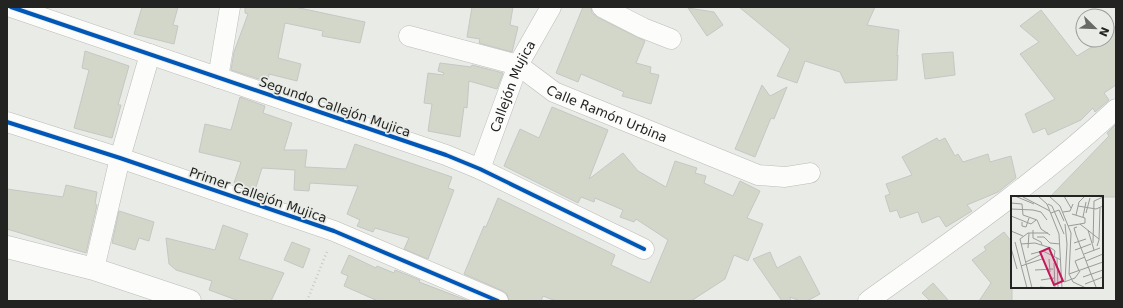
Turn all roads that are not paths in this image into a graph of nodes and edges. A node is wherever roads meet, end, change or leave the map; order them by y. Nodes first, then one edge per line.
1 (11, 7) edge
2 (230, 7) edge
3 (551, 7) edge
4 (602, 7) edge
5 (409, 36) dead end
6 (671, 39) dead end
7 (150, 54) junction
8 (518, 65) junction
9 (218, 78) junction
10 (1116, 109) edge
11 (7, 122) edge
12 (120, 158) junction
13 (480, 169) junction
14 (810, 173) dead end
15 (7, 247) edge
16 (644, 249) dead end
17 (94, 269) junction
18 (190, 301) edge
19 (498, 301) edge
20 (868, 301) edge

1 - 7 street, Segundo Callejón Mujica
2 - 9 street
3 - 8 street, Callejón Mujica
4 - 6 street
5 - 8 street, Calle Ramón Urbina
7 - 9 street, Segundo Callejón Mujica
7 - 12 street
8 - 13 street, Callejón Mujica
8 - 14 street, Calle Ramón Urbina
9 - 13 street, Segundo Callejón Mujica
10 - 20 street
11 - 12 street, Primer Callejón Mujica
12 - 17 street
12 - 19 street, Primer Callejón Mujica
13 - 16 street, Segundo Callejón Mujica
15 - 17 street
17 - 18 street

